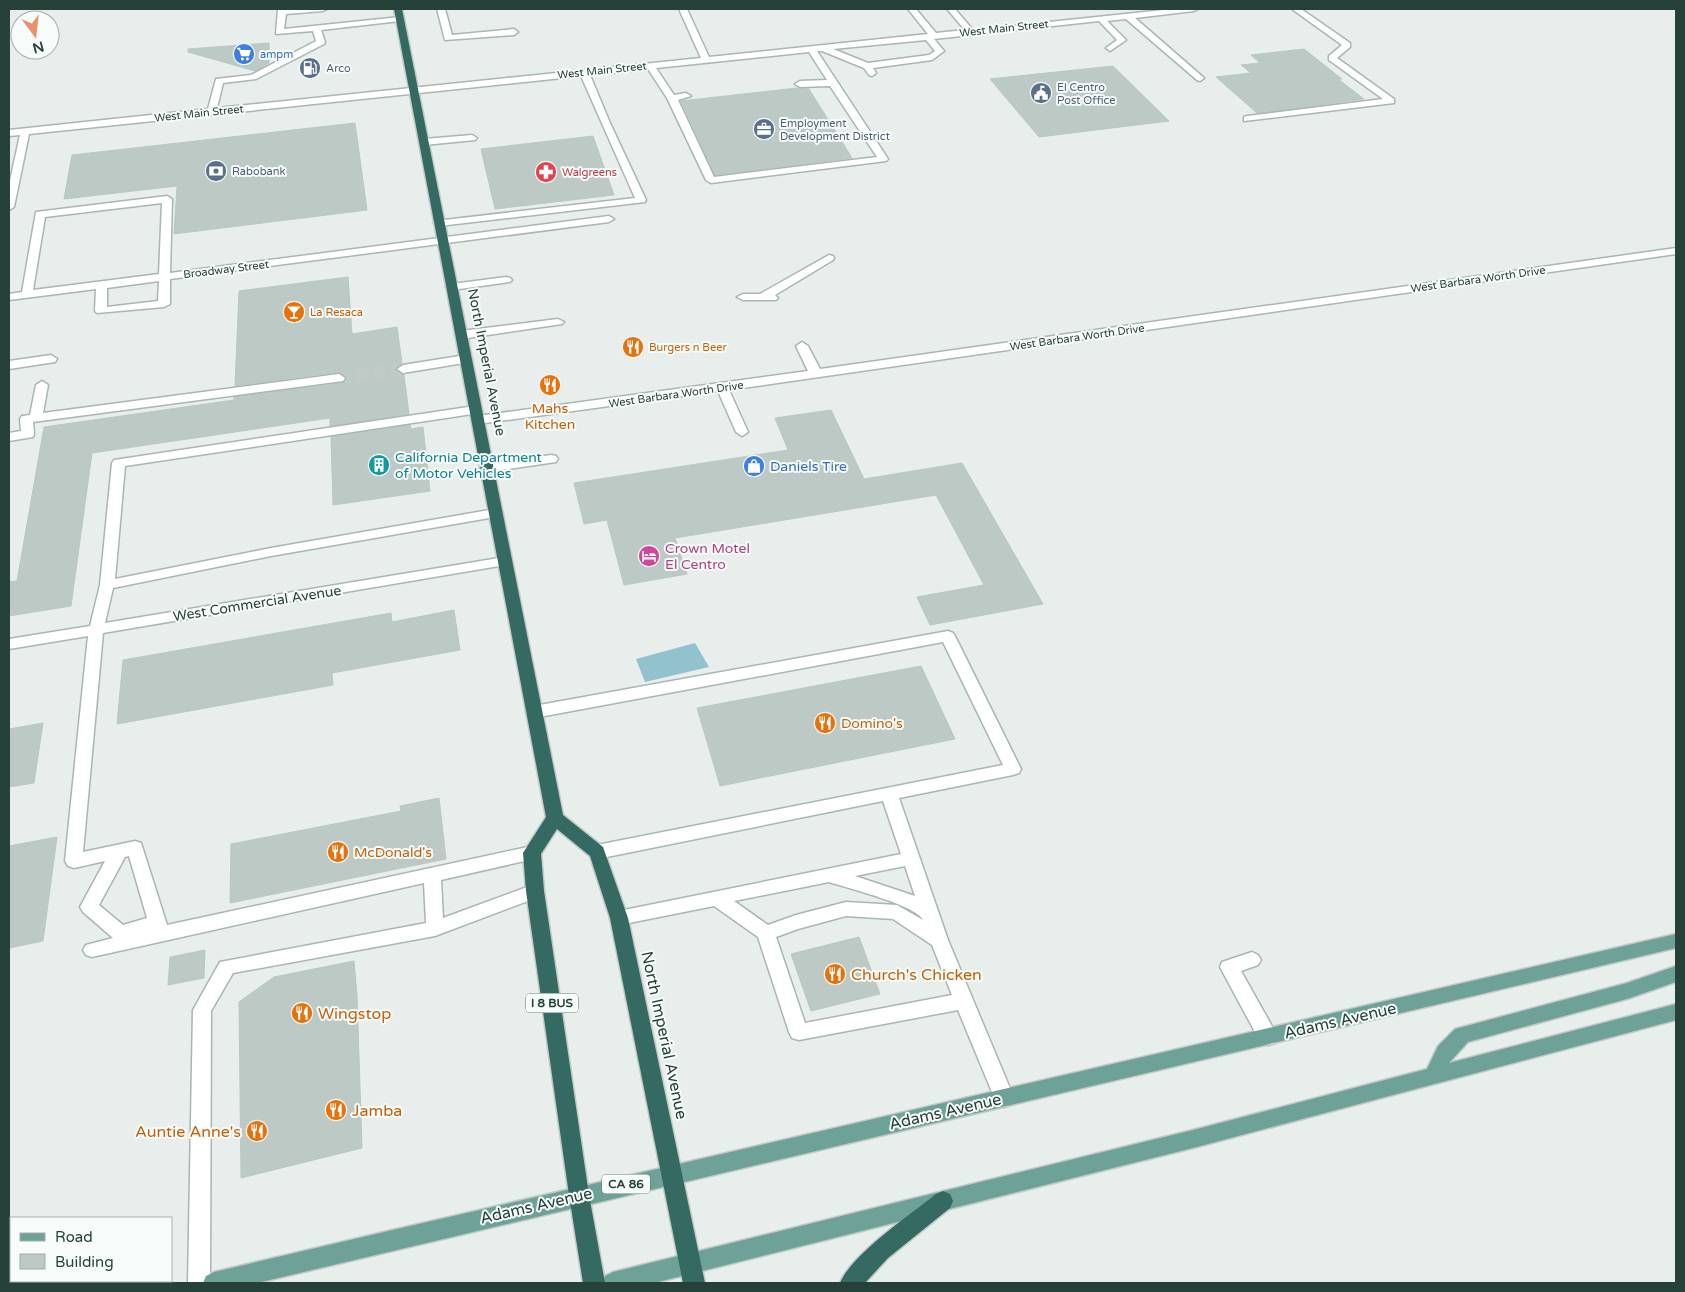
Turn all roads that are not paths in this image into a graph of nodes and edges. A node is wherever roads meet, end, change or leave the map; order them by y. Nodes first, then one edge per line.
1 (324, 9) edge
2 (398, 9) edge
3 (441, 9) edge
4 (683, 9) edge
5 (912, 9) edge
6 (951, 9) edge
7 (1194, 9) edge
8 (1296, 9) edge
9 (282, 11) edge
10 (1128, 16) junction
11 (1100, 18) junction
12 (400, 19) junction
13 (316, 28) junction
14 (514, 32) dead end
15 (971, 32) junction
16 (931, 36) junction
17 (821, 47) junction
18 (811, 48) junction
19 (1110, 48) dead end
20 (706, 59) junction
21 (650, 65) junction
22 (867, 66) junction
23 (584, 72) junction
24 (872, 74) dead end
25 (1200, 78) dead end
26 (833, 83) junction
27 (800, 84) dead end
28 (414, 91) junction
29 (686, 96) dead end
30 (672, 98) junction
31 (212, 112) junction
32 (1247, 119) dead end
33 (25, 132) junction
34 (9, 133) edge
35 (472, 138) dead end
36 (424, 142) junction
37 (9, 206) edge
38 (609, 219) dead end
39 (439, 223) junction
40 (443, 242) junction
41 (1676, 251) edge
42 (829, 258) dead end
43 (166, 277) junction
44 (506, 280) dead end
45 (102, 285) junction
46 (452, 287) junction
47 (27, 295) junction
48 (9, 297) edge
49 (743, 297) dead end
50 (762, 298) junction
51 (778, 299) dead end
52 (558, 322) dead end
53 (461, 335) junction
54 (802, 346) dead end
55 (51, 359) dead end
56 (466, 359) junction
57 (9, 365) edge
58 (403, 369) tunnel mouth
59 (816, 374) junction
60 (339, 378) tunnel mouth
61 (42, 385) dead end
62 (722, 388) junction
63 (477, 415) junction
64 (36, 418) junction
65 (742, 432) dead end
66 (9, 437) edge
67 (551, 459) dead end
68 (487, 468) junction
69 (496, 513) junction
70 (505, 561) junction
71 (107, 585) junction
72 (96, 630) junction
73 (9, 644) edge
74 (534, 712) junction
75 (889, 794) junction
76 (555, 818) junction
77 (127, 850) junction
78 (597, 852) junction
79 (532, 853) junction
80 (912, 858) junction
81 (432, 874) junction
82 (830, 876) junction
83 (535, 891) junction
84 (716, 898) junction
85 (930, 912) junction
86 (619, 918) junction
87 (159, 928) junction
88 (436, 929) junction
89 (766, 933) junction
90 (939, 940) junction
91 (1676, 941) edge
92 (92, 950) dead end
93 (1252, 960) dead end
94 (1676, 974) edge
95 (964, 1001) junction
96 (1676, 1012) edge
97 (1268, 1037) junction
98 (1433, 1076) junction
99 (1004, 1098) junction
100 (672, 1174) junction
101 (579, 1195) junction
102 (943, 1201) junction
103 (692, 1274) edge
104 (200, 1283) edge
105 (214, 1283) edge
106 (594, 1283) edge
107 (613, 1283) edge
108 (851, 1283) edge

1 - 9 street
2 - 12 highway, North Imperial Avenue
3 - 14 street
4 - 20 street
5 - 16 street
6 - 15 street
7 - 10 street, West Main Street
8 - 32 street
9 - 13 street
10 - 11 street, West Main Street
10 - 25 street
11 - 15 street, West Main Street
11 - 19 street
12 - 13 street
12 - 28 highway, North Imperial Avenue
13 - 31 street
15 - 16 street, West Main Street
16 - 17 street, West Main Street
16 - 22 street
17 - 18 street, West Main Street
17 - 22 street
18 - 20 street, West Main Street
18 - 26 street
20 - 21 street, West Main Street
21 - 23 street, West Main Street
21 - 30 street
22 - 24 street
23 - 28 street, West Main Street
23 - 39 street
26 - 27 street
26 - 30 street
28 - 31 street, West Main Street
28 - 36 highway, North Imperial Avenue
29 - 30 street
31 - 33 street, West Main Street
33 - 34 street, West Main Street
33 - 37 street
35 - 36 street
36 - 39 highway, North Imperial Avenue
38 - 40 street, Broadway Street
39 - 40 highway, North Imperial Avenue
40 - 43 street, Broadway Street
40 - 46 highway, North Imperial Avenue
41 - 59 street, West Barbara Worth Drive
42 - 50 street
43 - 45 street, Broadway Street
43 - 45 street
43 - 47 street
44 - 46 street
45 - 47 street, Broadway Street
46 - 53 highway, North Imperial Avenue
47 - 48 street, Broadway Street
49 - 50 street
50 - 51 street
52 - 53 street
53 - 56 highway, North Imperial Avenue
54 - 59 street
55 - 57 street
56 - 58 street
56 - 63 highway, North Imperial Avenue
59 - 62 street, West Barbara Worth Drive
60 - 64 street
61 - 64 street
62 - 63 street, West Barbara Worth Drive
62 - 65 street
63 - 68 highway, North Imperial Avenue
63 - 71 street, West Barbara Worth Drive
64 - 66 street
67 - 68 street
68 - 69 highway, North Imperial Avenue
69 - 70 highway, North Imperial Avenue
69 - 71 street
70 - 72 street, West Commercial Avenue
70 - 74 highway, North Imperial Avenue
71 - 72 street
72 - 73 street, West Commercial Avenue
72 - 77 street
74 - 75 street
74 - 76 highway, North Imperial Avenue
75 - 78 street
75 - 80 street
76 - 78 highway
76 - 79 highway
77 - 87 street
77 - 87 street
78 - 86 highway, North Imperial Avenue
79 - 81 street
79 - 83 highway, I 8 BUS
80 - 82 street
80 - 85 street
81 - 87 street
81 - 88 street
82 - 84 street
82 - 85 street
83 - 88 street
83 - 101 highway, I 8 BUS
84 - 86 street
84 - 89 street
85 - 90 street
86 - 100 highway, North Imperial Avenue
87 - 92 street
88 - 104 street
89 - 90 street
89 - 95 street
90 - 95 street
91 - 97 main road, Adams Avenue
93 - 97 street
94 - 98 main road
95 - 99 street
96 - 98 main road
97 - 99 main road, Adams Avenue
98 - 102 main road
99 - 100 main road, Adams Avenue
100 - 101 main road, Adams Avenue / CA 86
100 - 103 highway, North Imperial Avenue
101 - 105 main road, Adams Avenue
101 - 106 highway
102 - 103 main road
102 - 108 highway
103 - 107 main road

